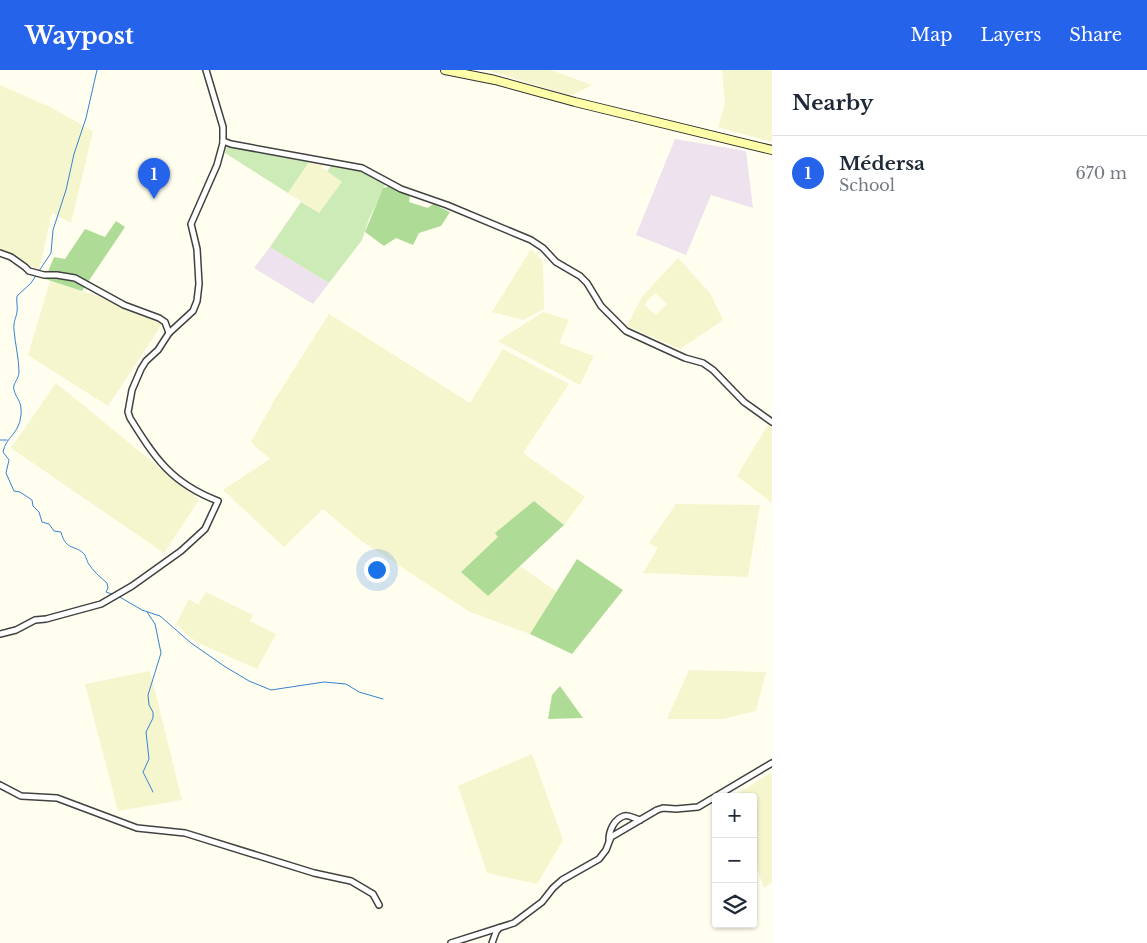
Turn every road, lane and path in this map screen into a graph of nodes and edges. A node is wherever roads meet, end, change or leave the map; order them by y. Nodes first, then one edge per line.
1 (206, 70) edge
2 (446, 70) edge
3 (223, 141) junction
4 (772, 150) edge
5 (0, 253) edge
6 (170, 333) junction
7 (772, 422) edge
8 (0, 634) edge
9 (772, 763) edge
10 (0, 785) edge
11 (3, 789) edge
12 (640, 820) junction
13 (608, 840) junction
14 (379, 904) dead end
15 (499, 928) junction
16 (451, 943) edge
17 (492, 943) edge

1 - 3 street
2 - 4 main road
3 - 6 street
3 - 7 street
5 - 6 street
6 - 8 street
9 - 12 street
10 - 11 street
11 - 14 street
12 - 13 street
12 - 13 street
13 - 15 street
15 - 16 street
15 - 17 street

